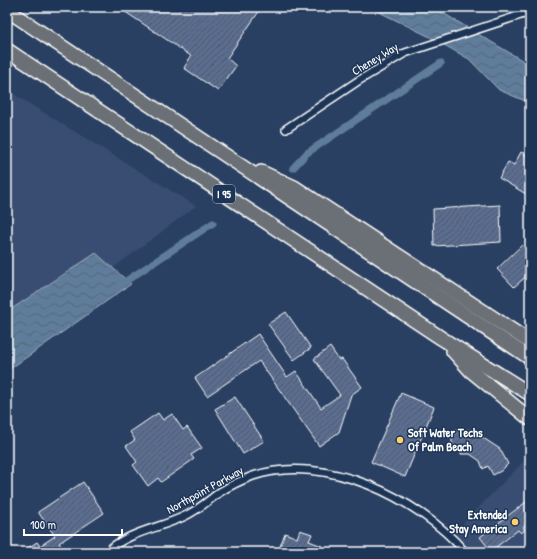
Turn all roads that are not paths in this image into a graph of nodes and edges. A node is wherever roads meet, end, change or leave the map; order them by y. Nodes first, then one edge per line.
1 (7, 10) edge
2 (530, 12) edge
3 (7, 50) edge
4 (286, 129) dead end
5 (228, 158) junction
6 (441, 338) junction
7 (530, 342) edge
8 (530, 358) edge
9 (530, 394) edge
10 (530, 419) edge
11 (106, 552) edge
12 (465, 552) edge

1 - 5 highway
2 - 4 street, Cheney Way
3 - 6 highway, I 95
5 - 7 highway
5 - 8 highway
6 - 9 highway, I 95
6 - 10 highway
11 - 12 street, Northpoint Parkway

